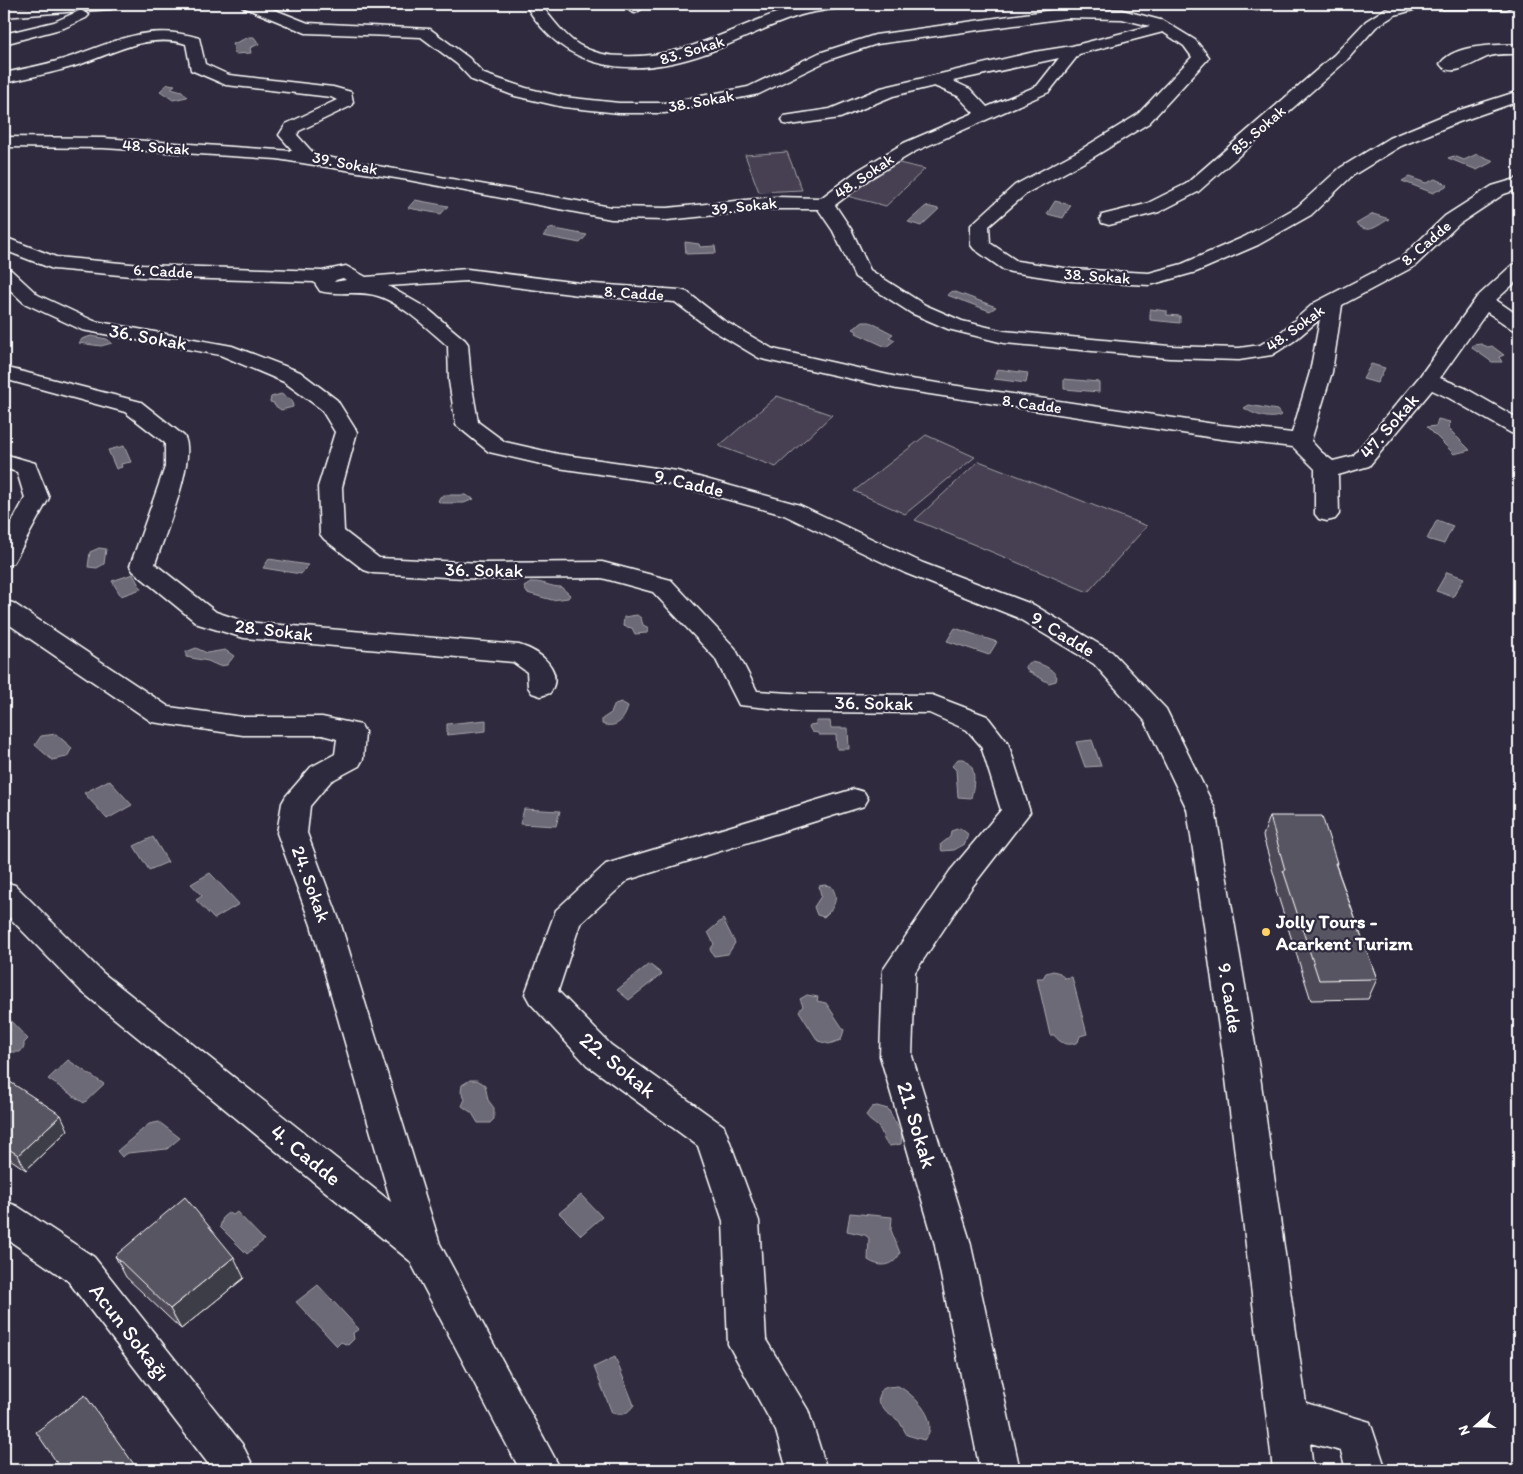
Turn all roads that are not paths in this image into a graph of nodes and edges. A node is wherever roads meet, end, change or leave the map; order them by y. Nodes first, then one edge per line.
1 (106, 4) edge
2 (248, 4) edge
3 (532, 4) edge
4 (838, 4) edge
5 (1418, 4) edge
6 (1443, 4) edge
7 (1508, 4) edge
8 (1390, 8) edge
9 (4, 12) edge
10 (1166, 26) junction
11 (4, 39) edge
12 (1519, 49) edge
13 (1073, 51) junction
14 (1482, 53) dead end
15 (4, 78) edge
16 (935, 81) junction
17 (1519, 96) edge
18 (984, 116) junction
19 (790, 120) dead end
20 (4, 142) edge
21 (308, 159) junction
22 (1519, 183) edge
23 (825, 204) junction
24 (1109, 219) dead end
25 (4, 243) edge
26 (1519, 269) edge
27 (4, 274) edge
28 (346, 280) junction
29 (1484, 301) junction
30 (1332, 302) junction
31 (1519, 325) edge
32 (4, 373) edge
33 (1428, 381) junction
34 (1519, 428) edge
35 (1300, 441) junction
36 (4, 461) edge
37 (1326, 468) junction
38 (1327, 514) dead end
39 (4, 558) edge
40 (4, 609) edge
41 (541, 687) dead end
42 (854, 799) dead end
43 (1016, 812) joint
44 (4, 893) edge
45 (4, 1217) edge
46 (422, 1249) junction
47 (1288, 1417) junction
48 (235, 1470) edge
49 (541, 1470) edge
50 (807, 1470) edge
51 (1000, 1470) edge
52 (1293, 1470) edge
53 (1366, 1470) edge

1 - 9 street
1 - 11 street
2 - 10 street, 38. Sokak
3 - 4 street, 83. Sokak
5 - 8 street, 85. Sokak
6 - 7 street
8 - 24 street, 85. Sokak
10 - 13 street
10 - 17 street, 38. Sokak
12 - 14 street
13 - 16 street
13 - 18 street, 48. Sokak
15 - 21 street, 39. Sokak
16 - 18 street
16 - 19 street
18 - 23 street, 48. Sokak
20 - 21 street, 48. Sokak
21 - 23 street, 39. Sokak
22 - 30 street, 8. Cadde
23 - 30 street, 48. Sokak
25 - 28 street, 6. Cadde
26 - 29 street, 47. Sokak
27 - 43 street, 36. Sokak
28 - 35 street, 8. Cadde
28 - 47 street, 9. Cadde
29 - 31 street
29 - 33 street, 47. Sokak
30 - 35 street
32 - 41 street, 28. Sokak
33 - 34 street, 47. Sokak
33 - 37 street, 47. Sokak
35 - 37 street
36 - 39 street
37 - 38 street
40 - 46 street, 24. Sokak
42 - 50 street, 22. Sokak
43 - 51 street, 21. Sokak
44 - 46 street, 4. Cadde
45 - 48 street, Acun Sokağı
46 - 49 street, 4. Cadde
47 - 52 street, 9. Cadde
47 - 53 street

